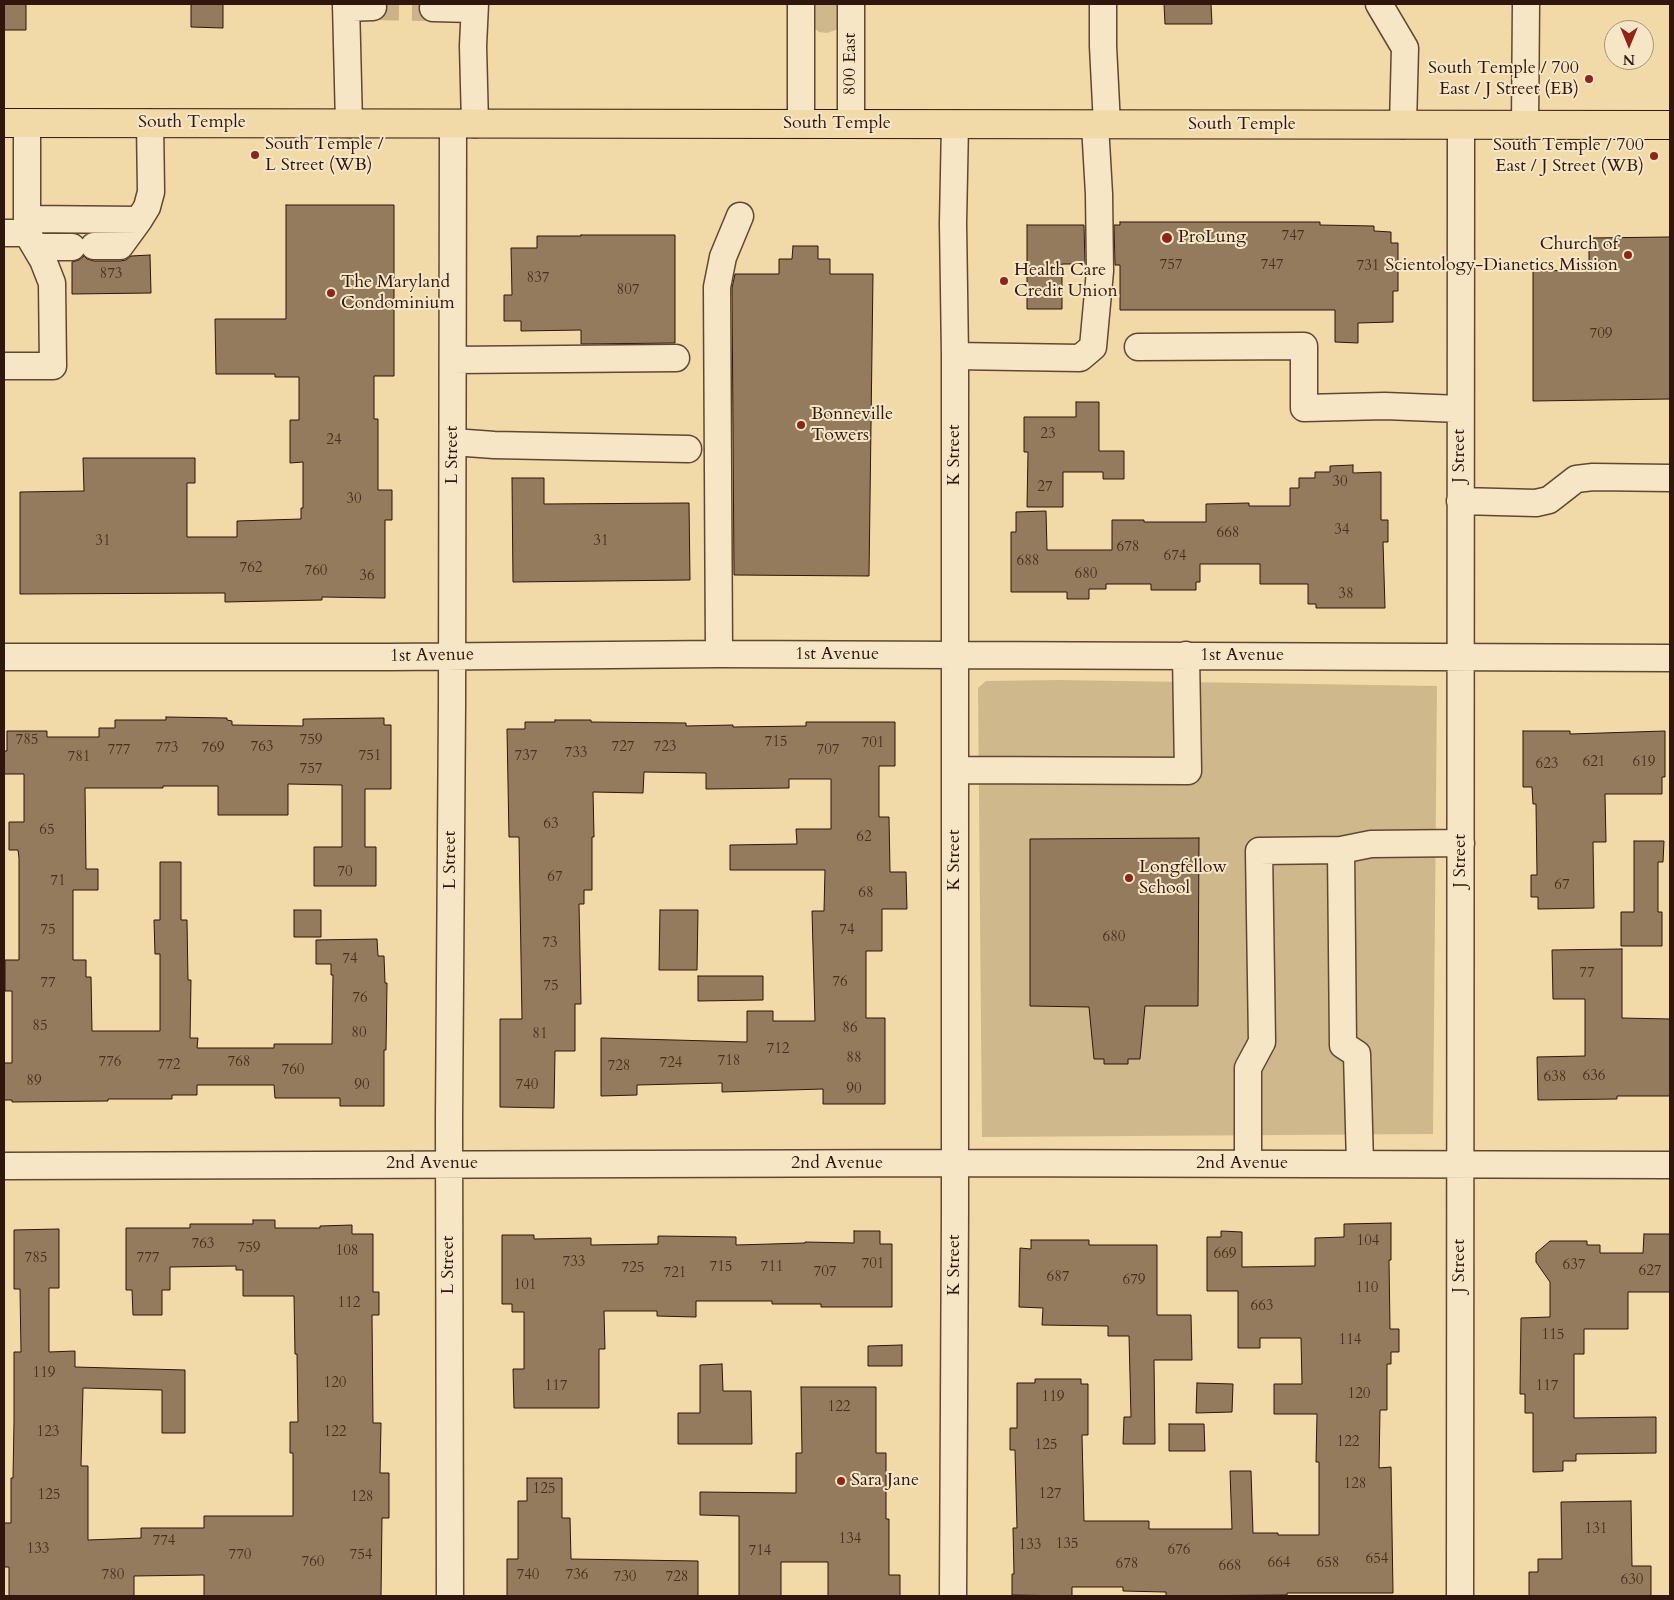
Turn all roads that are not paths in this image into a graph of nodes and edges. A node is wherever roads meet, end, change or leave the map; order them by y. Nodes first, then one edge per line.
1 (800, 4) edge
2 (851, 4) edge
3 (1103, 4) edge
4 (1379, 4) edge
5 (1526, 4) edge
6 (346, 6) edge
7 (474, 6) edge
8 (373, 7) dead end
9 (433, 8) dead end
10 (16, 123) edge
11 (150, 123) junction
12 (349, 124) junction
13 (464, 124) junction
14 (801, 124) junction
15 (851, 124) junction
16 (955, 124) junction
17 (1101, 125) junction
18 (1403, 125) junction
19 (1461, 125) junction
20 (1525, 125) junction
21 (1670, 125) edge
22 (740, 216) dead end
23 (139, 220) junction
24 (24, 233) edge
25 (1138, 347) dead end
26 (955, 356) junction
27 (676, 358) dead end
28 (453, 360) junction
29 (4, 366) edge
30 (1460, 409) junction
31 (453, 442) junction
32 (688, 449) dead end
33 (1670, 478) edge
34 (1460, 501) junction
35 (720, 654) junction
36 (452, 655) junction
37 (955, 655) junction
38 (1186, 655) junction
39 (4, 656) edge
40 (1460, 658) junction
41 (1670, 658) edge
42 (955, 770) junction
43 (1461, 843) junction
44 (1341, 850) junction
45 (955, 1163) junction
46 (449, 1164) junction
47 (1248, 1164) junction
48 (1360, 1164) junction
49 (1460, 1165) junction
50 (1670, 1165) edge
51 (4, 1166) edge
52 (450, 1596) edge
53 (953, 1596) edge
54 (1460, 1596) edge

1 - 14 street
2 - 15 street, 800 East
3 - 17 street
4 - 18 street
5 - 20 street
6 - 8 street
6 - 12 street
7 - 9 street
7 - 13 street, L Street
10 - 11 main road, South Temple
10 - 24 street
11 - 12 main road, South Temple
11 - 23 street
12 - 13 main road, South Temple
13 - 14 main road, South Temple
13 - 28 street, L Street
14 - 15 main road, South Temple
15 - 16 main road, South Temple
16 - 17 main road, South Temple
16 - 26 street, K Street
17 - 18 main road, South Temple
17 - 26 street
18 - 19 main road, South Temple
19 - 20 main road, South Temple
19 - 30 street, J Street
20 - 21 main road, South Temple
22 - 35 street
23 - 24 street
23 - 24 street
24 - 29 street
25 - 30 street
26 - 37 street, K Street
27 - 28 street
28 - 31 street, L Street
30 - 34 street, J Street
31 - 32 street
31 - 36 street, L Street
33 - 34 street
34 - 40 street, J Street
35 - 36 street, 1st Avenue
35 - 37 street, 1st Avenue
36 - 39 street, 1st Avenue
36 - 46 street, L Street
37 - 38 street, 1st Avenue
37 - 42 street, K Street
38 - 40 street, 1st Avenue
38 - 42 street
40 - 41 street, 1st Avenue
40 - 43 street, J Street
42 - 45 street, K Street
43 - 44 street
43 - 49 street, J Street
44 - 47 street
44 - 48 street
45 - 46 street, 2nd Avenue
45 - 47 street, 2nd Avenue
45 - 53 street, K Street
46 - 51 street, 2nd Avenue
46 - 52 street, L Street
47 - 48 street, 2nd Avenue
48 - 49 street, 2nd Avenue
49 - 50 street, 2nd Avenue
49 - 54 street, J Street

